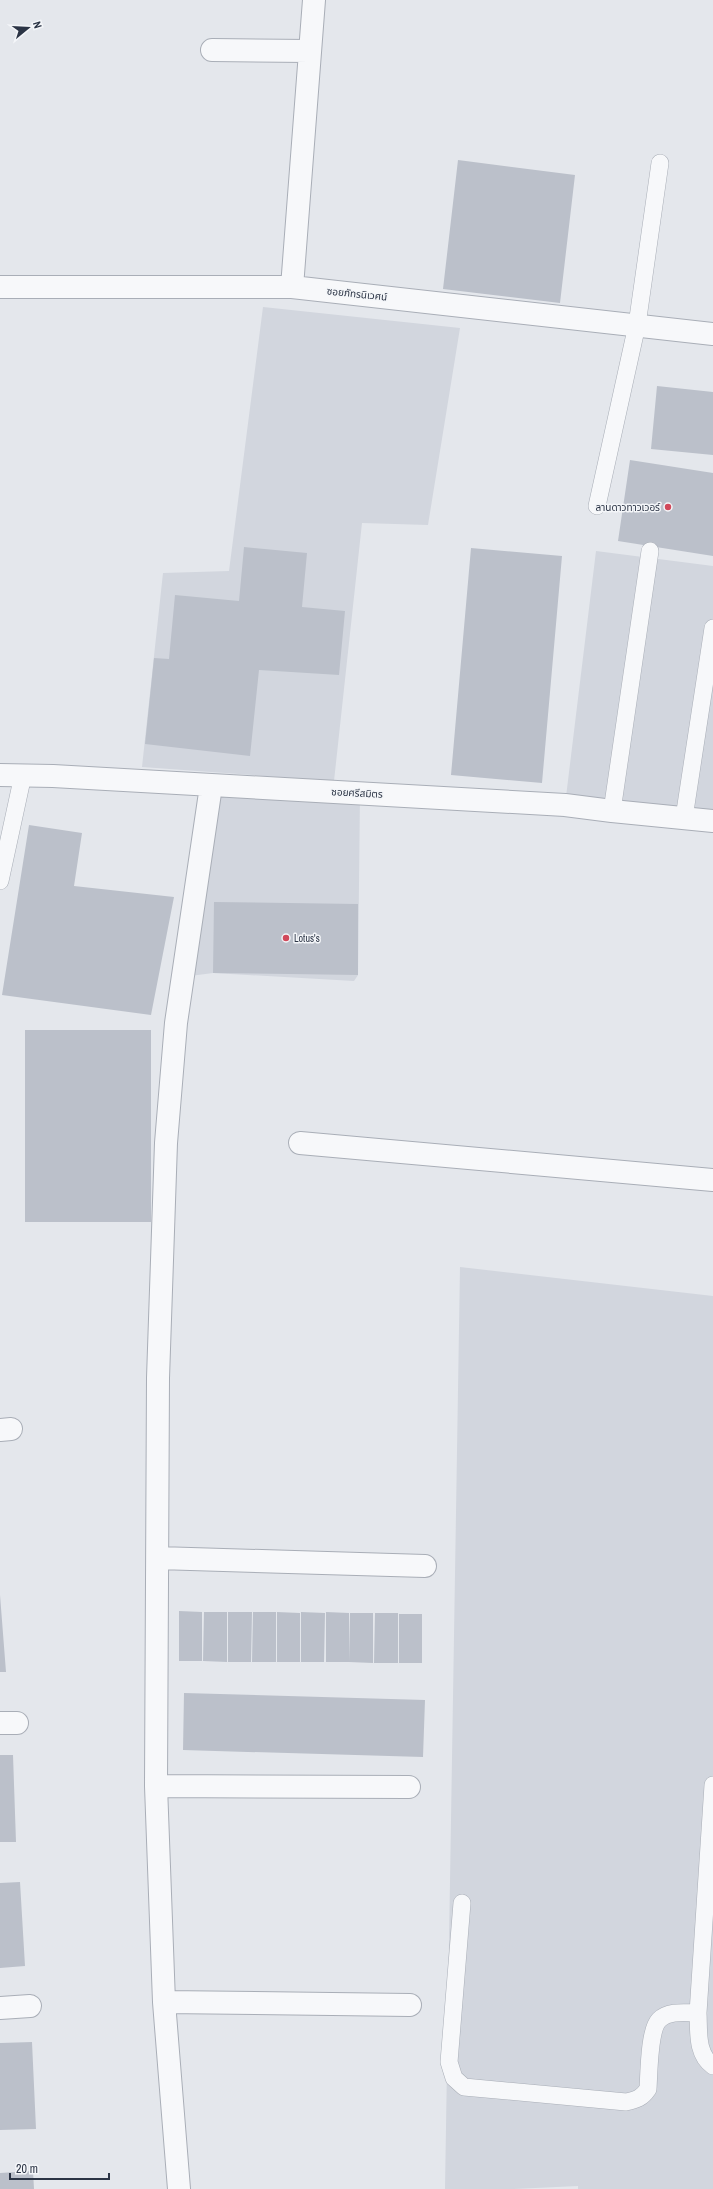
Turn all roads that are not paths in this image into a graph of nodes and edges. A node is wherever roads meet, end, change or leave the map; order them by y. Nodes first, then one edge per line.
1 (314, 0) edge
2 (212, 50) dead end
3 (309, 51) junction
4 (660, 163) dead end
5 (0, 287) edge
6 (292, 287) junction
7 (637, 325) junction
8 (713, 334) edge
9 (597, 506) dead end
10 (650, 550) dead end
11 (713, 628) edge
12 (0, 775) edge
13 (22, 775) junction
14 (211, 786) junction
15 (612, 811) junction
16 (684, 818) junction
17 (713, 821) edge
18 (0, 881) edge
19 (300, 1143) dead end
20 (713, 1180) edge
21 (158, 1558) junction
22 (425, 1566) dead end
23 (713, 1785) edge
24 (156, 1786) junction
25 (409, 1787) dead end
26 (462, 1903) dead end
27 (164, 2002) junction
28 (410, 2005) dead end
29 (30, 2006) dead end
30 (0, 2008) edge
31 (698, 2013) junction
32 (713, 2066) edge
33 (179, 2189) edge

1 - 3 street
2 - 3 street
3 - 6 street
4 - 7 lane
5 - 6 street, ซอยภัทรนิเวศน์
6 - 7 street, ซอยภัทรนิเวศน์
7 - 8 street, ซอยภัทรนิเวศน์
7 - 9 lane
10 - 15 lane
11 - 16 lane
12 - 13 street, ซอยศรีสมิตร
13 - 14 street, ซอยศรีสมิตร
13 - 18 lane
14 - 15 street, ซอยศรีสมิตร
14 - 21 street
15 - 16 street, ซอยศรีสมิตร
16 - 17 street, ซอยศรีสมิตร
19 - 20 street
21 - 22 street
21 - 24 street
23 - 31 lane
24 - 25 street
24 - 27 street
26 - 31 lane
27 - 28 street
27 - 33 street
29 - 30 street
31 - 32 lane

